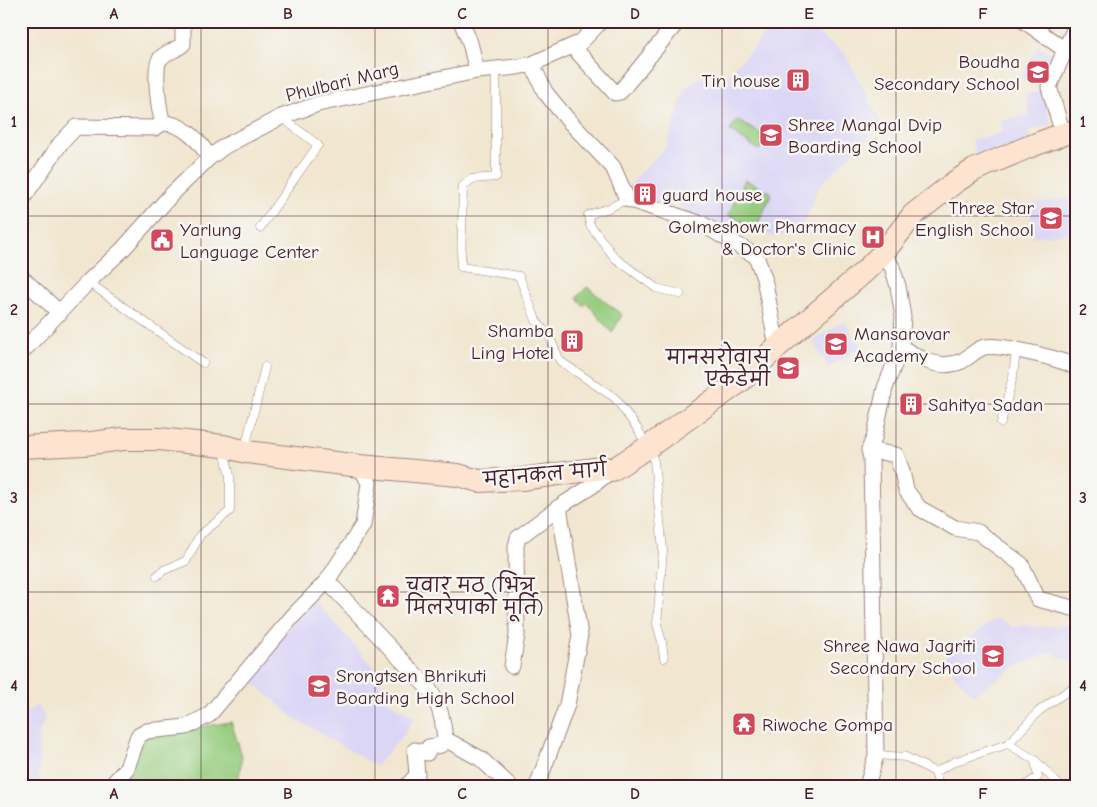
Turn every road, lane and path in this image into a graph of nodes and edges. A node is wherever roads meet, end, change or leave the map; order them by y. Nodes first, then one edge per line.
1 (180, 21) edge
2 (461, 21) edge
3 (601, 21) edge
4 (678, 21) edge
5 (1024, 21) edge
6 (1076, 25) edge
7 (573, 47) junction
8 (1065, 50) junction
9 (532, 64) junction
10 (496, 69) junction
11 (477, 71) junction
12 (281, 116) junction
13 (163, 123) junction
14 (1069, 132) edge
15 (208, 158) junction
16 (627, 198) junction
17 (21, 201) edge
18 (260, 228) dead end
19 (883, 253) junction
20 (21, 277) edge
21 (88, 282) junction
22 (680, 294) dead end
23 (60, 313) junction
24 (777, 347) junction
25 (901, 347) junction
26 (1016, 351) junction
27 (21, 353) edge
28 (203, 363) dead end
29 (265, 367) dead end
30 (1076, 367) edge
31 (1001, 423) dead end
32 (223, 446) junction
33 (21, 447) edge
34 (648, 447) junction
35 (869, 450) junction
36 (247, 452) junction
37 (360, 466) junction
38 (612, 470) junction
39 (559, 507) junction
40 (157, 576) dead end
41 (327, 581) junction
42 (1076, 609) edge
43 (664, 658) dead end
44 (512, 666) dead end
45 (1076, 685) edge
46 (445, 739) junction
47 (1008, 744) junction
48 (876, 756) junction
49 (1035, 760) junction
50 (935, 772) junction
51 (1058, 784) dead end
52 (111, 786) edge
53 (407, 786) edge
54 (510, 786) edge
55 (536, 786) edge
56 (867, 786) edge
57 (939, 786) edge
58 (1024, 786) edge

1 - 13 street
2 - 11 street
3 - 7 street, Phulbari Marg
4 - 7 street
5 - 8 street
6 - 8 street
7 - 9 street, Phulbari Marg
8 - 14 street
9 - 10 street, Phulbari Marg
9 - 16 street
10 - 11 street, Phulbari Marg
10 - 34 lane
11 - 12 street, Phulbari Marg
12 - 15 street, Phulbari Marg
12 - 18 lane
13 - 15 street
13 - 17 street
14 - 19 main road, महानकल मार्ग
15 - 21 street, Phulbari Marg
16 - 22 lane
16 - 24 street
19 - 24 main road, महानकल मार्ग
19 - 25 street
20 - 23 street
21 - 23 street, Phulbari Marg
21 - 28 lane
23 - 27 street, Phulbari Marg
24 - 34 main road, महानकल मार्ग
25 - 26 street
25 - 35 street
26 - 30 street
26 - 31 lane
29 - 36 lane
32 - 33 main road, महानकल मार्ग
32 - 36 main road, महानकल मार्ग
32 - 40 lane
34 - 38 main road, महानकल मार्ग
34 - 43 lane
35 - 42 street
35 - 48 street
36 - 37 main road, महानकल मार्ग
37 - 38 main road, महानकल मार्ग
37 - 41 street
38 - 39 street
39 - 44 street
39 - 55 street
41 - 46 street
41 - 52 street
45 - 47 lane
46 - 53 street
46 - 54 street
47 - 49 lane
47 - 50 lane
48 - 50 lane
48 - 56 street
49 - 51 lane
49 - 58 lane
50 - 57 lane

